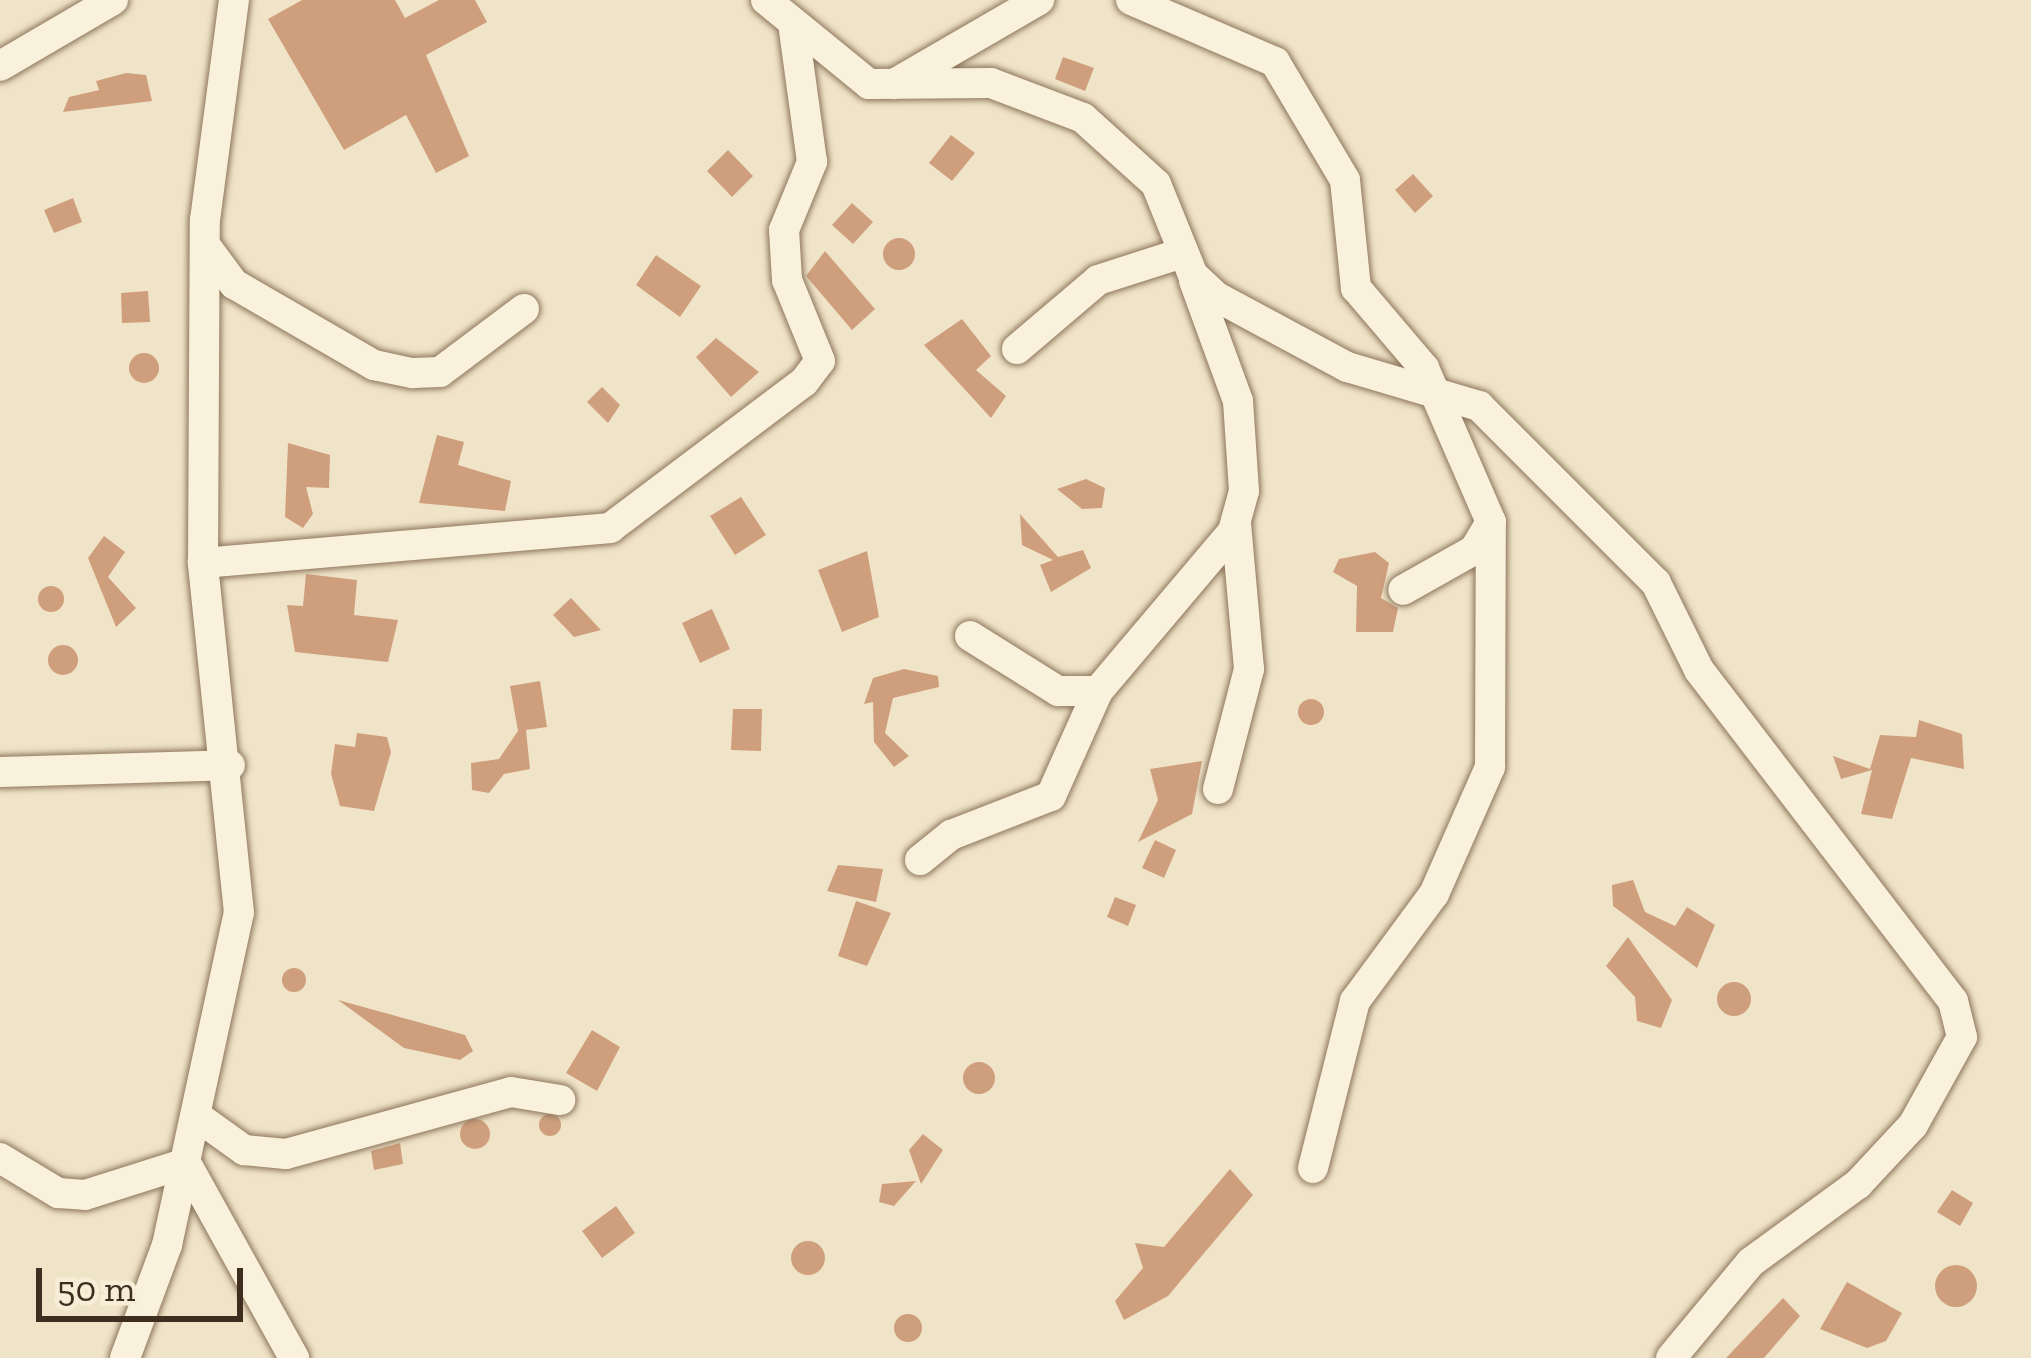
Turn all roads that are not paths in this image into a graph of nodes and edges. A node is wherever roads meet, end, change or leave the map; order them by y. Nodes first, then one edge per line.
1 (113, 0) edge
2 (234, 0) edge
3 (766, 0) edge
4 (1039, 0) edge
5 (1131, 0) edge
6 (793, 23) junction
7 (0, 66) edge
8 (889, 87) junction
9 (205, 245) junction
10 (1187, 264) junction
11 (524, 309) dead end
12 (1017, 349) dead end
13 (1431, 388) junction
14 (1237, 522) junction
15 (1491, 522) junction
16 (203, 563) junction
17 (1402, 590) dead end
18 (970, 636) dead end
19 (1098, 691) junction
20 (230, 765) junction
21 (0, 772) edge
22 (1218, 789) dead end
23 (920, 860) dead end
24 (560, 1100) dead end
25 (198, 1117) junction
26 (0, 1158) edge
27 (186, 1163) junction
28 (1313, 1168) dead end
29 (125, 1358) edge
30 (294, 1358) edge
31 (1671, 1358) edge

1 - 7 street
2 - 9 street
3 - 6 street
4 - 8 street
5 - 13 street
6 - 8 street
6 - 16 street
8 - 10 street
9 - 11 street
9 - 16 street
10 - 12 street
10 - 13 street
10 - 14 street
13 - 15 street
13 - 31 street
14 - 19 street
14 - 22 street
15 - 17 street
15 - 28 street
16 - 20 street
18 - 19 street
19 - 23 street
20 - 21 street
20 - 25 street
24 - 25 street
25 - 27 street
26 - 27 street
27 - 29 street
27 - 30 street

